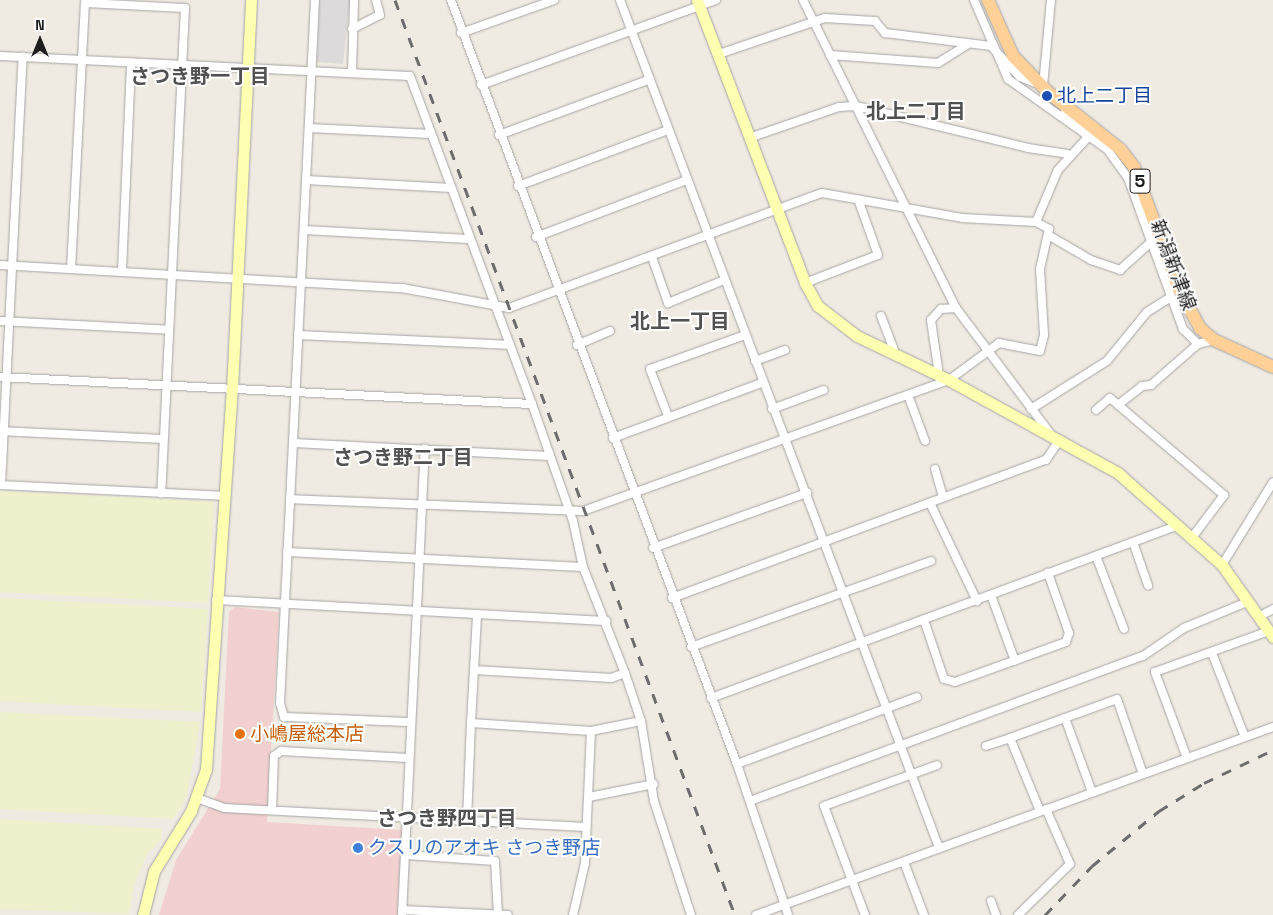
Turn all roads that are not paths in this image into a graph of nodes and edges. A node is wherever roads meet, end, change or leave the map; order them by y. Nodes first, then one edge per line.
1 (251, 0) edge
2 (315, 0) edge
3 (354, 0) edge
4 (376, 0) edge
5 (451, 0) edge
6 (554, 0) edge
7 (620, 0) edge
8 (716, 0) edge
9 (803, 0) edge
10 (974, 0) edge
11 (988, 0) edge
12 (1051, 0) edge
13 (85, 1) edge
14 (699, 3) edge
15 (813, 22) junction
16 (352, 29) junction
17 (631, 29) junction
18 (461, 33) junction
19 (967, 45) junction
20 (991, 46) junction
21 (719, 54) junction
22 (830, 55) junction
23 (0, 56) edge
24 (23, 57) junction
25 (82, 60) junction
26 (131, 62) junction
27 (182, 65) junction
28 (247, 68) junction
29 (312, 71) junction
30 (352, 73) junction
31 (650, 79) junction
32 (481, 84) junction
33 (1046, 89) junction
34 (856, 106) junction
35 (309, 128) junction
36 (668, 130) junction
37 (432, 134) junction
38 (499, 135) junction
39 (752, 137) junction
40 (1088, 137) junction
41 (1068, 154) junction
42 (306, 180) junction
43 (687, 180) junction
44 (518, 186) junction
45 (451, 188) junction
46 (858, 199) junction
47 (903, 208) junction
48 (781, 210) junction
49 (1036, 222) junction
50 (304, 230) junction
51 (1048, 235) junction
52 (708, 236) junction
53 (536, 237) junction
54 (469, 239) junction
55 (1151, 242) junction
56 (652, 257) junction
57 (0, 265) edge
58 (12, 265) junction
59 (71, 269) junction
60 (122, 271) junction
61 (172, 273) junction
62 (234, 278) junction
63 (724, 280) junction
64 (301, 283) junction
65 (805, 283) junction
66 (556, 290) junction
67 (1168, 299) junction
68 (496, 308) junction
69 (956, 308) junction
70 (881, 316) dead end
71 (0, 321) edge
72 (10, 322) junction
73 (169, 330) junction
74 (610, 331) dead end
75 (298, 335) junction
76 (745, 335) junction
77 (1214, 340) junction
78 (1198, 344) junction
79 (509, 345) junction
80 (577, 345) junction
81 (786, 350) dead end
82 (988, 351) junction
83 (896, 355) junction
84 (755, 361) junction
85 (1273, 367) edge
86 (3, 377) edge
87 (944, 377) junction
88 (762, 383) junction
89 (166, 386) junction
90 (232, 389) junction
91 (824, 390) dead end
92 (296, 392) junction
93 (908, 395) junction
94 (532, 404) junction
95 (1118, 405) junction
96 (772, 409) junction
97 (1031, 409) junction
98 (1096, 410) dead end
99 (668, 416) junction
100 (2, 431) edge
101 (1056, 437) junction
102 (612, 438) junction
103 (163, 439) junction
104 (788, 439) junction
105 (926, 441) dead end
106 (293, 443) junction
107 (425, 449) junction
108 (550, 456) junction
109 (936, 469) dead end
110 (1273, 482) edge
111 (1, 485) edge
112 (1270, 492) edge
113 (161, 493) junction
114 (807, 493) junction
115 (633, 494) junction
116 (222, 496) junction
117 (943, 497) junction
118 (290, 499) junction
119 (930, 503) junction
120 (422, 506) junction
121 (570, 512) junction
122 (1176, 526) junction
123 (1191, 539) junction
124 (824, 542) junction
125 (1133, 542) junction
126 (652, 548) junction
127 (288, 552) junction
128 (1096, 556) junction
129 (419, 559) junction
130 (931, 561) dead end
131 (1222, 565) junction
132 (584, 567) junction
133 (1048, 574) junction
134 (1148, 586) dead end
135 (844, 591) junction
136 (991, 595) junction
137 (672, 598) junction
138 (216, 600) junction
139 (977, 601) junction
140 (1247, 602) junction
141 (285, 605) junction
142 (1273, 609) edge
143 (416, 611) junction
144 (477, 614) junction
145 (1260, 616) junction
146 (924, 620) junction
147 (606, 621) junction
148 (1124, 629) dead end
149 (1271, 634) edge
150 (861, 642) junction
151 (691, 647) junction
152 (1212, 653) junction
153 (1015, 661) junction
154 (474, 670) junction
155 (625, 673) junction
156 (917, 697) dead end
157 (711, 698) junction
158 (889, 710) junction
159 (1065, 718) junction
160 (641, 721) junction
161 (409, 722) junction
162 (472, 723) junction
163 (1273, 727) edge
164 (591, 731) junction
165 (1246, 737) junction
166 (1010, 738) junction
167 (902, 745) junction
168 (986, 746) dead end
169 (408, 758) junction
170 (1187, 758) junction
171 (738, 764) junction
172 (937, 765) dead end
173 (912, 774) junction
174 (1143, 774) junction
175 (654, 784) junction
176 (1092, 792) junction
177 (589, 797) junction
178 (197, 798) junction
179 (750, 801) junction
180 (272, 810) junction
181 (1043, 811) junction
182 (407, 818) junction
183 (467, 821) junction
184 (586, 827) junction
185 (939, 848) junction
186 (406, 855) junction
187 (904, 862) junction
188 (852, 880) junction
189 (991, 901) dead end
190 (784, 904) junction
191 (402, 913) edge
192 (498, 914) edge
193 (143, 915) edge
194 (508, 915) edge
195 (573, 915) edge
196 (691, 915) edge
197 (756, 915) edge
198 (788, 915) edge
199 (865, 915) edge
200 (924, 915) edge
201 (996, 915) edge
202 (1018, 915) edge

1 - 28 street
2 - 29 street
3 - 16 street
4 - 16 street
5 - 18 street
6 - 18 street
7 - 17 street
8 - 14 street
9 - 15 street
10 - 20 street
11 - 33 main road, 新潟新津線 / 5
12 - 33 street
13 - 25 street
13 - 27 street
14 - 17 street
14 - 21 street
15 - 19 street
15 - 21 street
15 - 22 street
16 - 30 street
17 - 31 street
17 - 32 street
18 - 32 street
19 - 20 street
19 - 22 street
20 - 33 street
20 - 40 street
21 - 39 street
22 - 34 street
23 - 24 street
24 - 25 street
24 - 58 street
25 - 26 street
25 - 59 street
26 - 27 street
26 - 60 street
27 - 28 street
27 - 61 street
28 - 29 street
28 - 62 street
29 - 30 street
29 - 35 street
30 - 37 street
31 - 36 street
31 - 38 street
32 - 38 street
33 - 40 street
33 - 77 main road, 新潟新津線 / 5
34 - 39 street
34 - 41 street
34 - 47 street
35 - 37 street
35 - 42 street
36 - 43 street
36 - 44 street
37 - 45 street
38 - 44 street
39 - 48 street
40 - 41 street
40 - 55 street
41 - 49 street
42 - 45 street
42 - 50 street
43 - 52 street
43 - 53 street
44 - 53 street
45 - 54 street
46 - 47 street
46 - 48 street
46 - 65 street
47 - 49 street
47 - 69 street
48 - 52 street
48 - 65 street
49 - 51 street
50 - 54 street
50 - 64 street
51 - 55 street
51 - 82 street
52 - 56 street
52 - 63 street
53 - 66 street
54 - 68 street
55 - 67 street
56 - 63 street
56 - 66 street
57 - 58 street
58 - 59 street
58 - 72 street
59 - 60 street
60 - 61 street
61 - 62 street
61 - 73 street
62 - 64 street
62 - 90 street
63 - 76 street
64 - 68 street
64 - 75 street
65 - 83 street
66 - 68 street
66 - 80 street
67 - 78 street
67 - 97 street
68 - 79 street
69 - 82 street
69 - 87 street
70 - 83 street
71 - 72 street
72 - 73 street
72 - 86 street
73 - 89 street
74 - 80 street
75 - 79 street
75 - 92 street
76 - 84 street
76 - 99 street
77 - 78 street
77 - 85 main road, 新潟新津線 / 5
78 - 95 street
79 - 94 street
80 - 102 street
81 - 84 street
82 - 87 street
82 - 97 street
83 - 87 street
84 - 88 street
86 - 89 street
86 - 100 street
87 - 93 street
87 - 101 street
88 - 96 street
88 - 99 street
89 - 90 street
89 - 103 street
90 - 92 street
90 - 116 street
91 - 96 street
92 - 94 street
92 - 106 street
93 - 104 street
93 - 105 street
94 - 108 street
95 - 98 street
95 - 123 street
96 - 104 street
97 - 101 street
99 - 102 street
100 - 103 street
100 - 111 street
101 - 117 street
101 - 122 street
102 - 115 street
103 - 113 street
104 - 114 street
104 - 115 street
106 - 107 street
106 - 118 street
107 - 108 street
107 - 120 street
108 - 121 street
109 - 117 street
110 - 112 street
111 - 113 street
112 - 131 street
113 - 116 street
114 - 124 street
114 - 126 street
115 - 121 street
115 - 126 street
116 - 138 street
117 - 119 street
118 - 120 street
118 - 127 street
119 - 124 street
119 - 139 street
120 - 121 street
120 - 129 street
121 - 132 street
122 - 123 street
122 - 125 street
123 - 131 street
124 - 135 street
124 - 137 street
125 - 128 street
125 - 134 street
126 - 137 street
127 - 129 street
127 - 141 street
128 - 133 street
128 - 148 street
129 - 132 street
129 - 143 street
130 - 135 street
131 - 140 street
132 - 147 street
133 - 136 street
133 - 153 street
135 - 150 street
135 - 151 street
136 - 139 street
136 - 153 street
137 - 151 street
138 - 141 street
138 - 178 street
139 - 146 street
140 - 145 street
140 - 167 street
141 - 143 street
141 - 161 street
142 - 145 street
143 - 144 street
143 - 161 street
144 - 147 street
144 - 154 street
145 - 149 street
146 - 150 street
146 - 153 street
147 - 155 street
149 - 152 street
150 - 157 street
150 - 158 street
151 - 157 street
152 - 165 street
152 - 170 street
154 - 155 street
154 - 162 street
155 - 160 street
156 - 158 street
157 - 171 street
158 - 167 street
158 - 171 street
159 - 166 street
159 - 174 street
159 - 176 street
160 - 164 street
160 - 175 street
161 - 169 street
162 - 164 street
162 - 183 street
163 - 165 street
164 - 177 street
165 - 170 street
166 - 168 street
166 - 181 street
167 - 173 street
167 - 179 street
169 - 180 street
169 - 182 street
170 - 174 street
171 - 179 street
172 - 173 street
173 - 185 street
173 - 188 street
174 - 176 street
175 - 177 street
175 - 196 street
176 - 181 street
177 - 184 street
178 - 180 street
178 - 193 street
179 - 190 street
180 - 182 street
181 - 185 street
181 - 202 street
182 - 183 street
182 - 186 street
183 - 184 street
184 - 195 street
185 - 187 street
186 - 191 street
186 - 192 street
187 - 188 street
187 - 200 street
188 - 190 street
188 - 199 street
189 - 201 street
190 - 197 street
190 - 198 street
191 - 192 street
192 - 194 street

